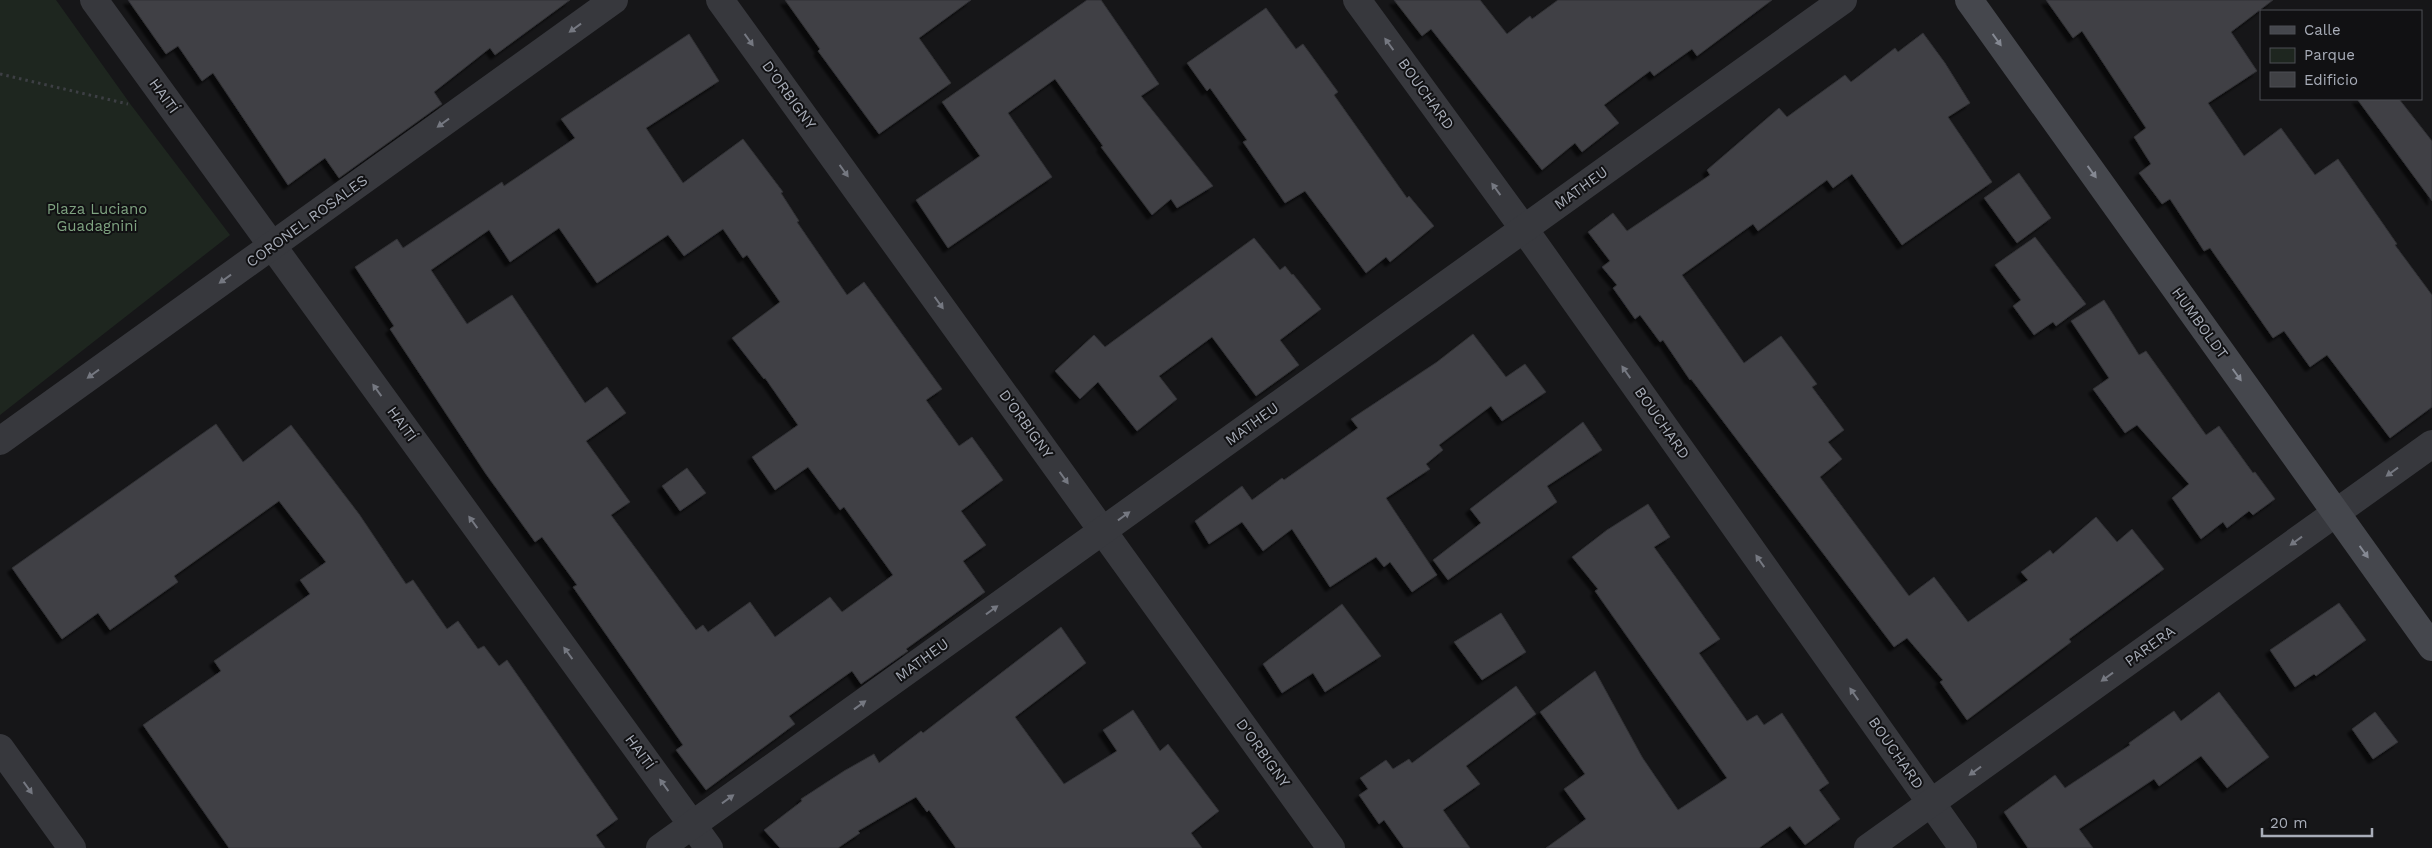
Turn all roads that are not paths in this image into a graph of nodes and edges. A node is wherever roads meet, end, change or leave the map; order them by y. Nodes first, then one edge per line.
1 (94, 0) edge
2 (614, 0) edge
3 (720, 0) edge
4 (1358, 0) edge
5 (1843, 0) edge
6 (1969, 0) edge
7 (1524, 229) junction
8 (272, 246) junction
9 (0, 441) edge
10 (2432, 444) edge
11 (2336, 513) junction
12 (1103, 531) junction
13 (2432, 646) edge
14 (0, 748) edge
15 (1931, 803) junction
16 (692, 824) junction
17 (72, 848) edge
18 (660, 848) edge
19 (709, 848) edge
20 (1331, 848) edge
21 (1868, 848) edge
22 (1963, 848) edge

1 - 8 street, HAITÍ
2 -> 8 street, CORONEL ROSALES
3 -> 12 street, D'ORBIGNY
7 -> 4 street, BOUCHARD
5 - 7 street, MATHEU
6 -> 11 main road, HUMBOLDT
12 -> 7 street, MATHEU
15 -> 7 street, BOUCHARD
8 -> 9 street, CORONEL ROSALES
16 -> 8 street, HAITÍ
10 -> 11 street, PARERA
11 -> 13 main road, HUMBOLDT
11 -> 15 street, PARERA
16 -> 12 street, MATHEU
12 - 20 street, D'ORBIGNY
14 -> 17 street
15 - 21 street, PARERA
15 - 22 street, BOUCHARD
16 - 18 street, MATHEU
16 - 19 street, HAITÍ

